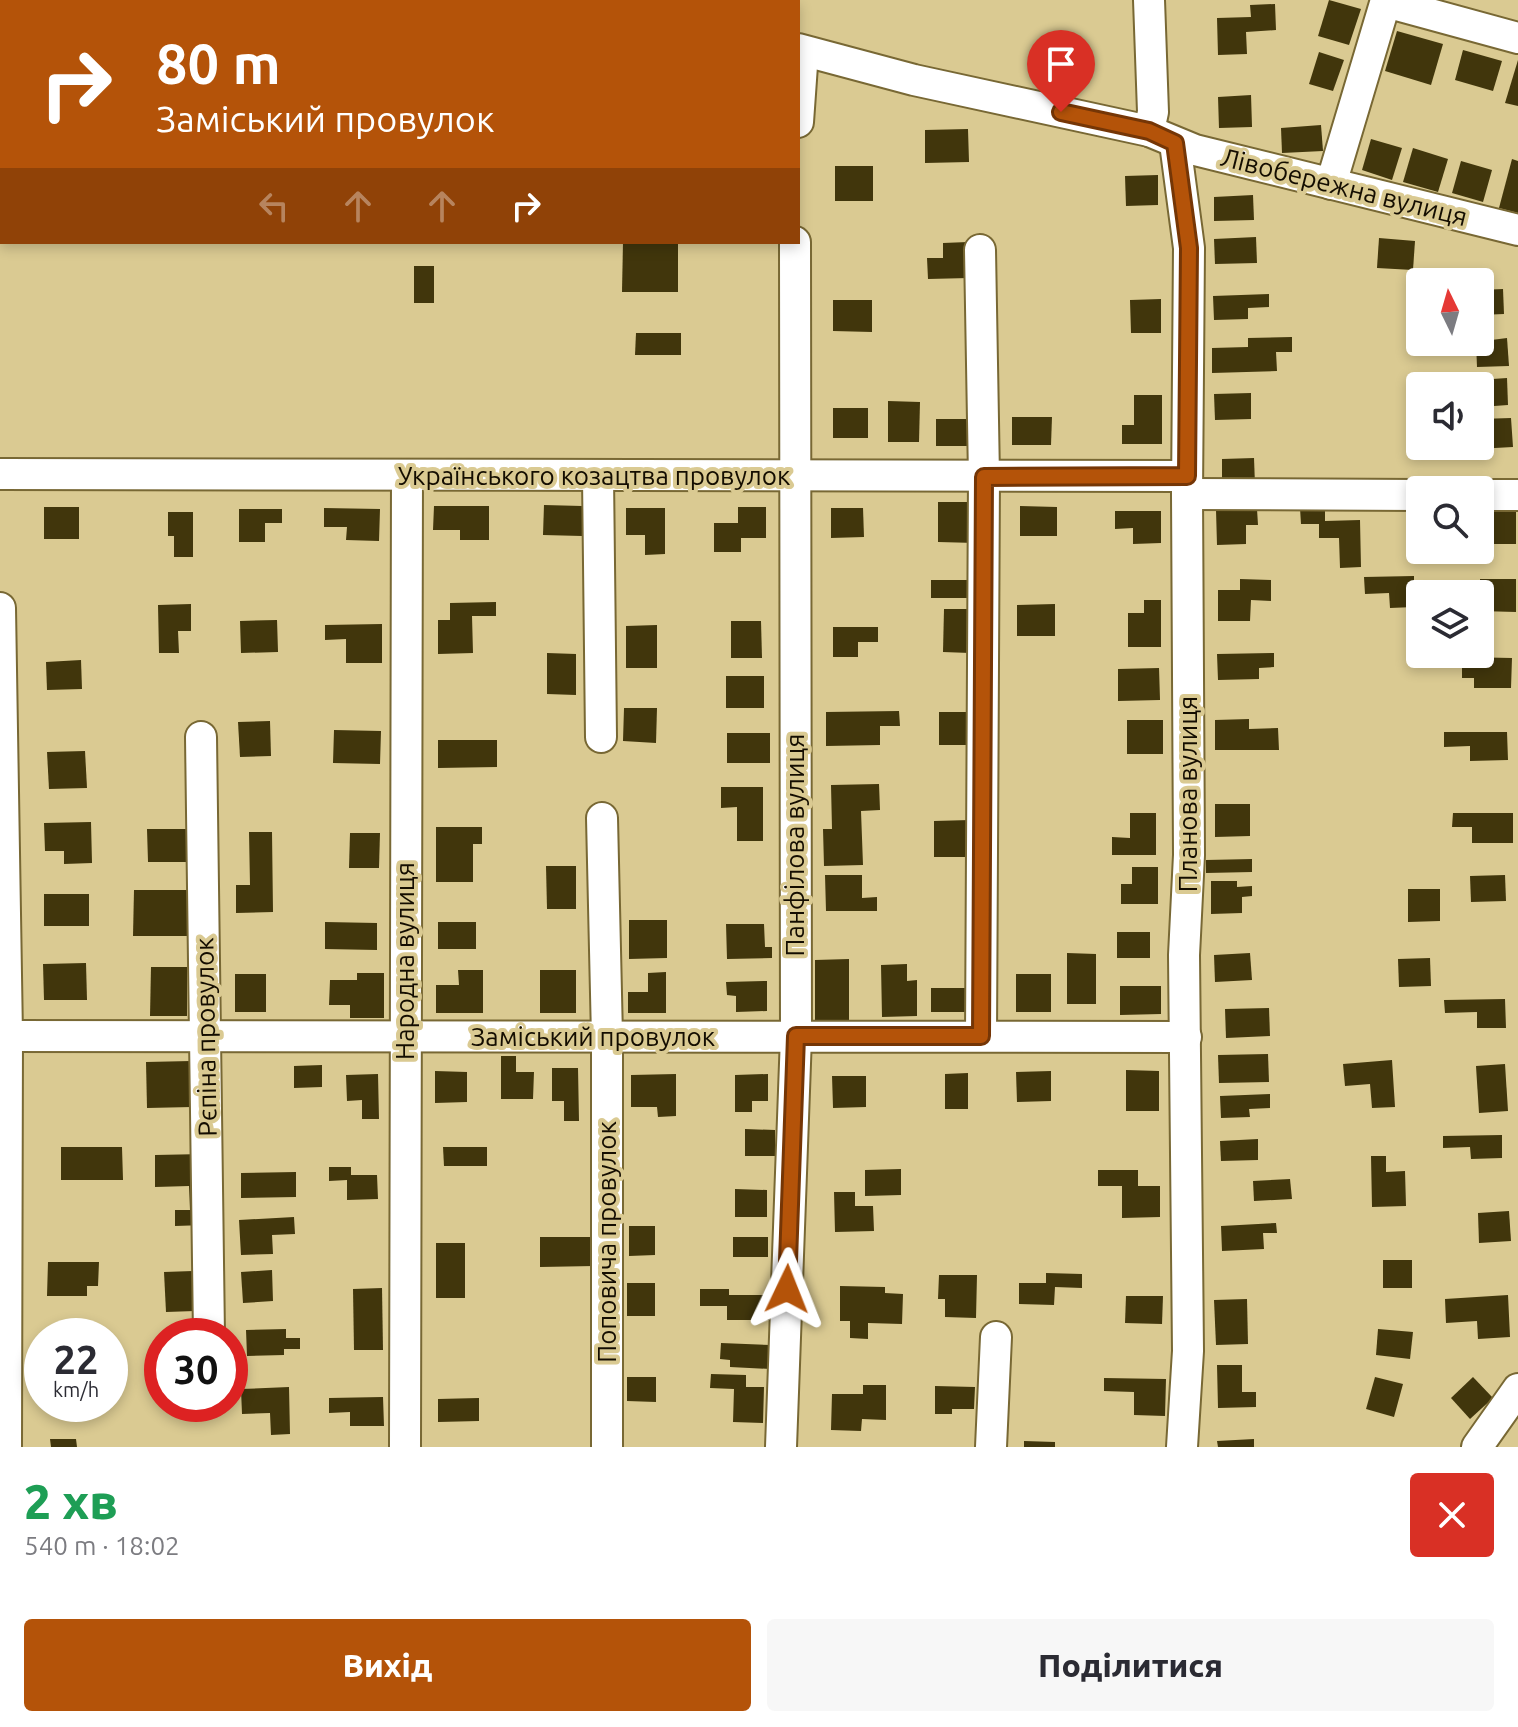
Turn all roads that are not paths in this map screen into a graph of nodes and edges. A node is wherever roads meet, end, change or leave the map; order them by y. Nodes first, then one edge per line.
1 (1149, 0) edge
2 (1386, 1) edge
3 (1518, 38) edge
4 (800, 50) edge
5 (1162, 137) junction
6 (1331, 184) junction
7 (1518, 230) edge
8 (795, 244) edge
9 (980, 250) dead end
10 (0, 474) edge
11 (407, 475) junction
12 (598, 476) junction
13 (793, 476) junction
14 (984, 477) junction
15 (1187, 485) junction
16 (1406, 494) edge
17 (1494, 495) edge
18 (1518, 495) edge
19 (0, 608) edge
20 (201, 737) dead end
21 (601, 737) dead end
22 (602, 818) dead end
23 (3, 1036) edge
24 (206, 1036) junction
25 (796, 1036) junction
26 (981, 1036) junction
27 (405, 1037) junction
28 (607, 1037) junction
29 (1186, 1037) junction
30 (209, 1318) edge
31 (996, 1337) dead end
32 (1518, 1389) edge
33 (6, 1447) edge
34 (405, 1447) edge
35 (607, 1447) edge
36 (781, 1447) edge
37 (991, 1447) edge
38 (1182, 1447) edge
39 (1477, 1447) edge

1 - 5 street, Планова вулиця
2 - 3 street
2 - 6 street
4 - 5 street, Лівобережна вулиця
5 - 6 street, Лівобережна вулиця
5 - 15 street, Планова вулиця
6 - 7 street, Лівобережна вулиця
8 - 13 street, Панфілова вулиця
9 - 14 street
10 - 11 street, Українського козацтва провулок
11 - 12 street, Українського козацтва провулок
11 - 27 street, Народна вулиця
12 - 13 street, Українського козацтва провулок
12 - 21 street
13 - 14 street, Українського козацтва провулок
13 - 25 street, Панфілова вулиця
14 - 15 street, Українського козацтва провулок
14 - 26 street
15 - 16 street, Українського козацтва провулок
15 - 29 street, Планова вулиця
17 - 18 street
19 - 23 street
20 - 24 street, Рєпіна провулок
22 - 28 street, Поповича провулок
23 - 24 street, Заміський провулок
23 - 33 street
24 - 27 street, Заміський провулок
24 - 30 street, Рєпіна провулок
25 - 26 street, Заміський провулок
25 - 28 street, Заміський провулок
25 - 36 street, Панфілова вулиця
26 - 29 street, Заміський провулок
27 - 28 street, Заміський провулок
27 - 34 street, Народна вулиця
28 - 35 street, Поповича провулок
29 - 38 street, Планова вулиця
31 - 37 street
32 - 39 street

